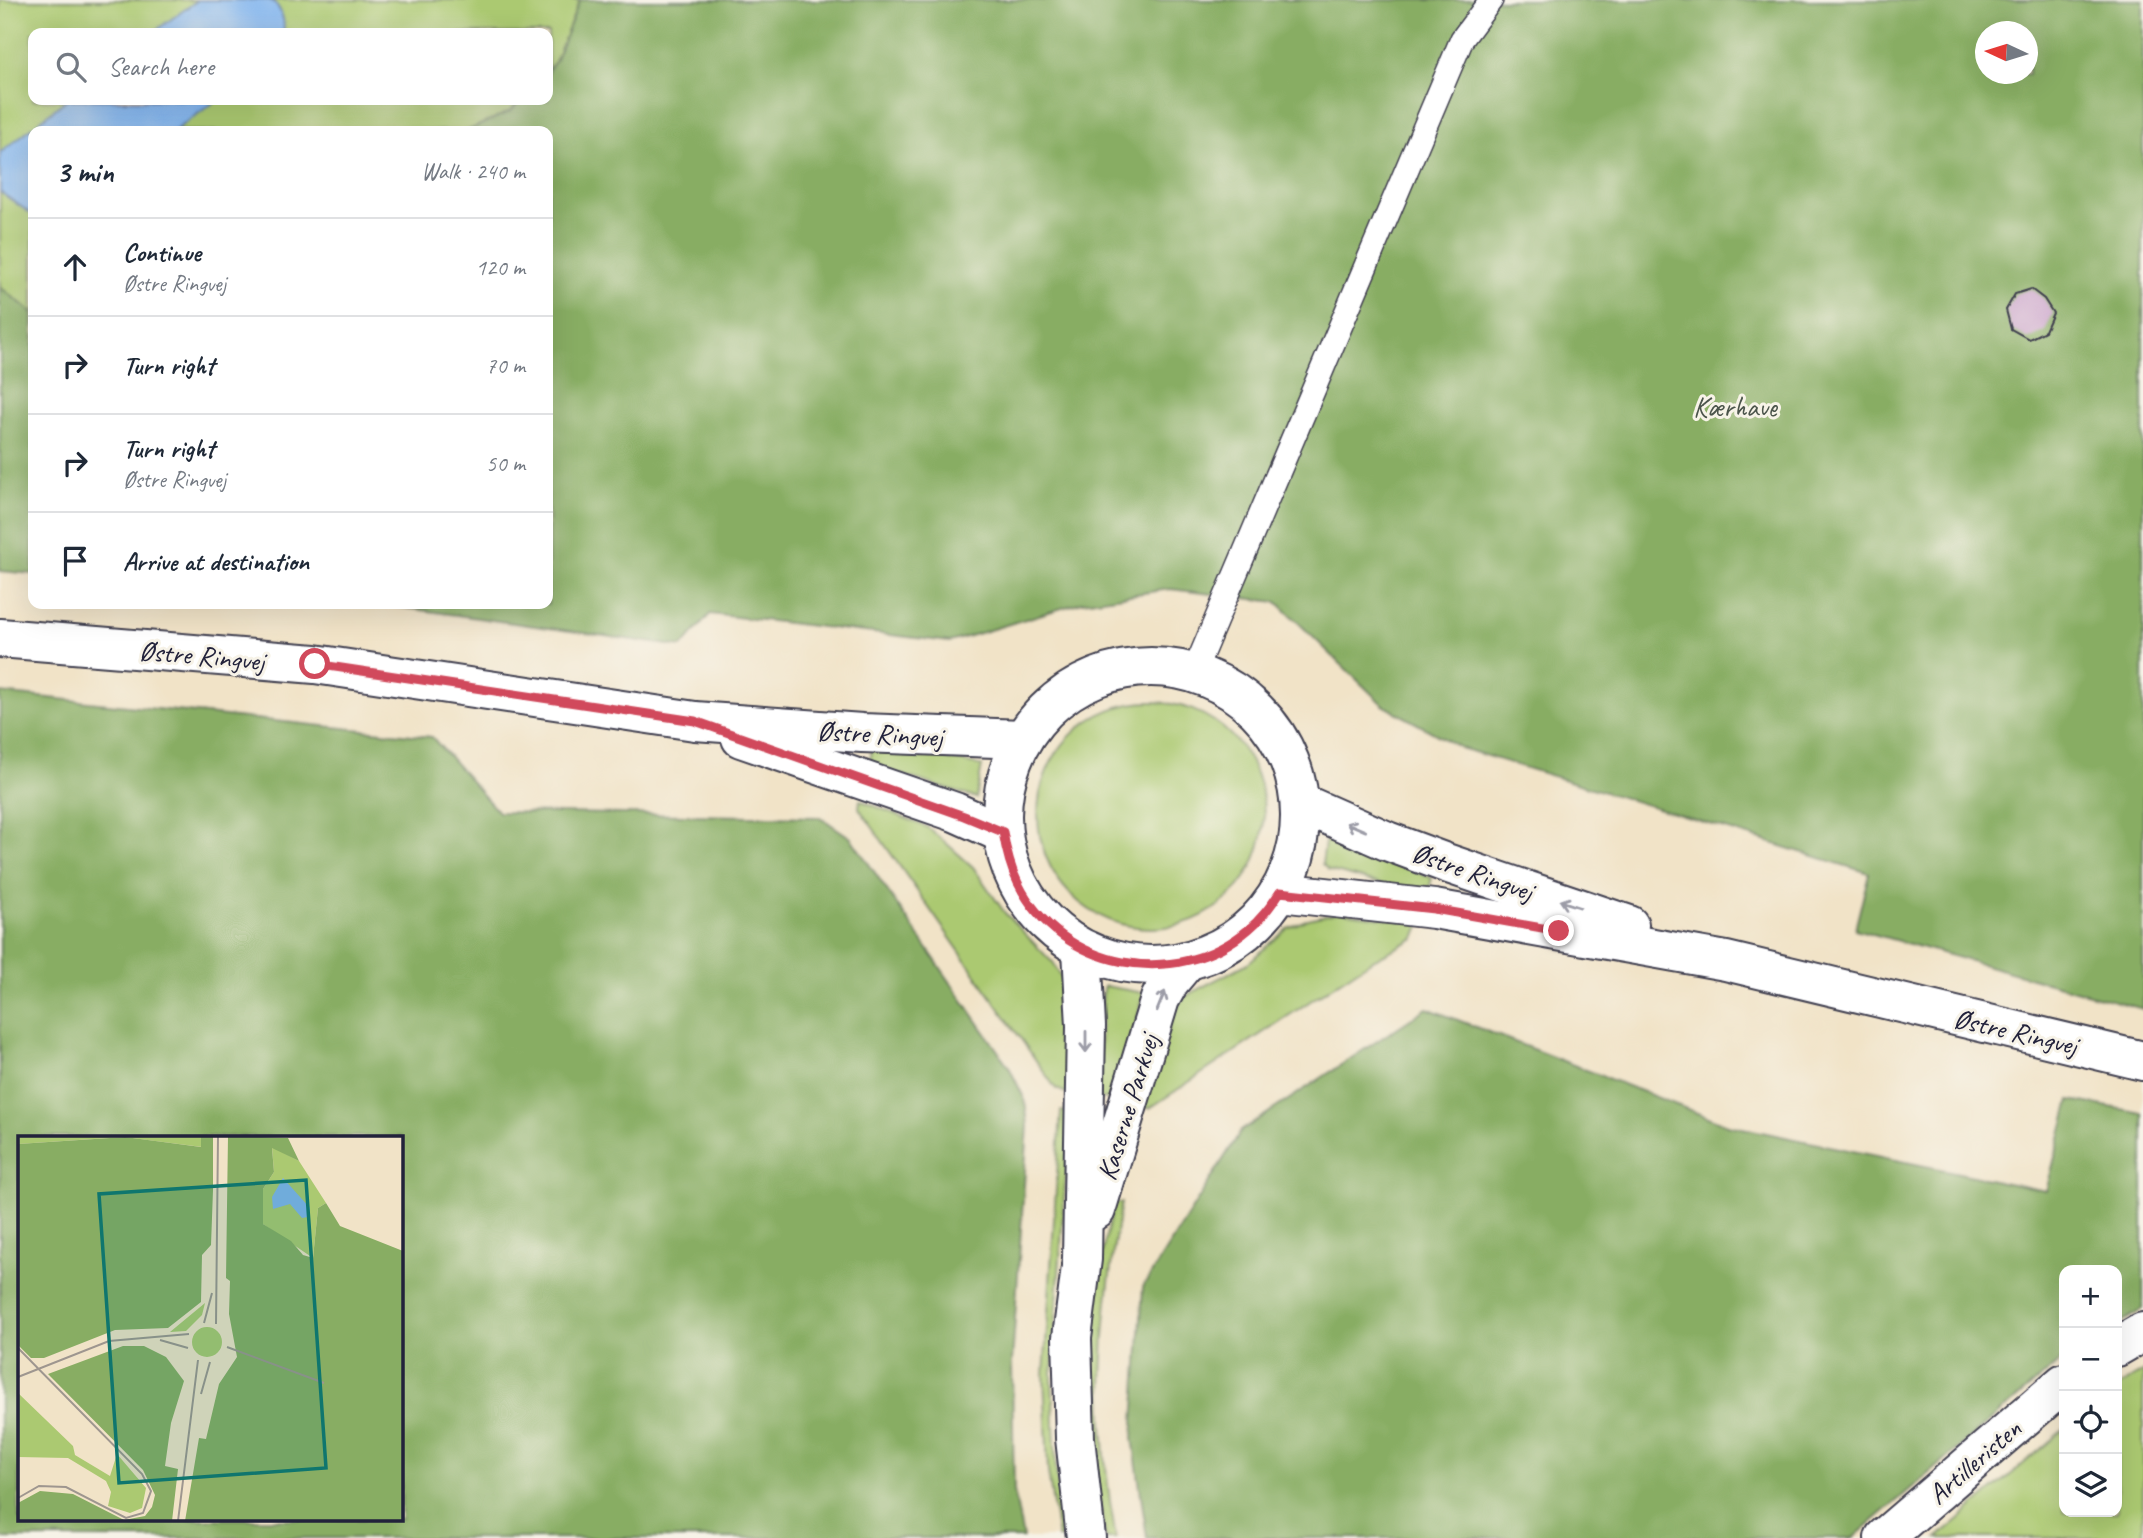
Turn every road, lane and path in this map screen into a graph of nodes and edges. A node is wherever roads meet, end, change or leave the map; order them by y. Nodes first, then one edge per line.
1 (1491, 0) edge
2 (0, 638) edge
3 (1194, 672) junction
4 (695, 721) junction
5 (1023, 739) junction
6 (1301, 803) junction
7 (1003, 832) junction
8 (1280, 892) junction
9 (1082, 949) junction
10 (1726, 961) junction
11 (1186, 962) junction
12 (2143, 1061) edge
13 (1082, 1259) junction
14 (2143, 1332) edge
15 (2122, 1344) edge
16 (2059, 1388) edge
17 (1086, 1538) edge
18 (1884, 1538) edge

1 - 3 lane
2 - 4 main road, Østre Ringvej
3 - 5 main road
3 - 6 main road
4 - 5 main road, Østre Ringvej
4 - 7 main road, Østre Ringvej
5 - 7 main road
6 - 8 main road
10 -> 6 main road, Østre Ringvej
7 - 9 main road
8 - 10 main road, Østre Ringvej
8 - 11 main road
9 - 11 main road
9 -> 13 main road, Kaserne Parkvej
10 - 12 main road, Østre Ringvej
13 -> 11 main road, Kaserne Parkvej
13 - 17 main road, Kaserne Parkvej
14 - 15 main road
16 - 18 main road, Artilleristen

